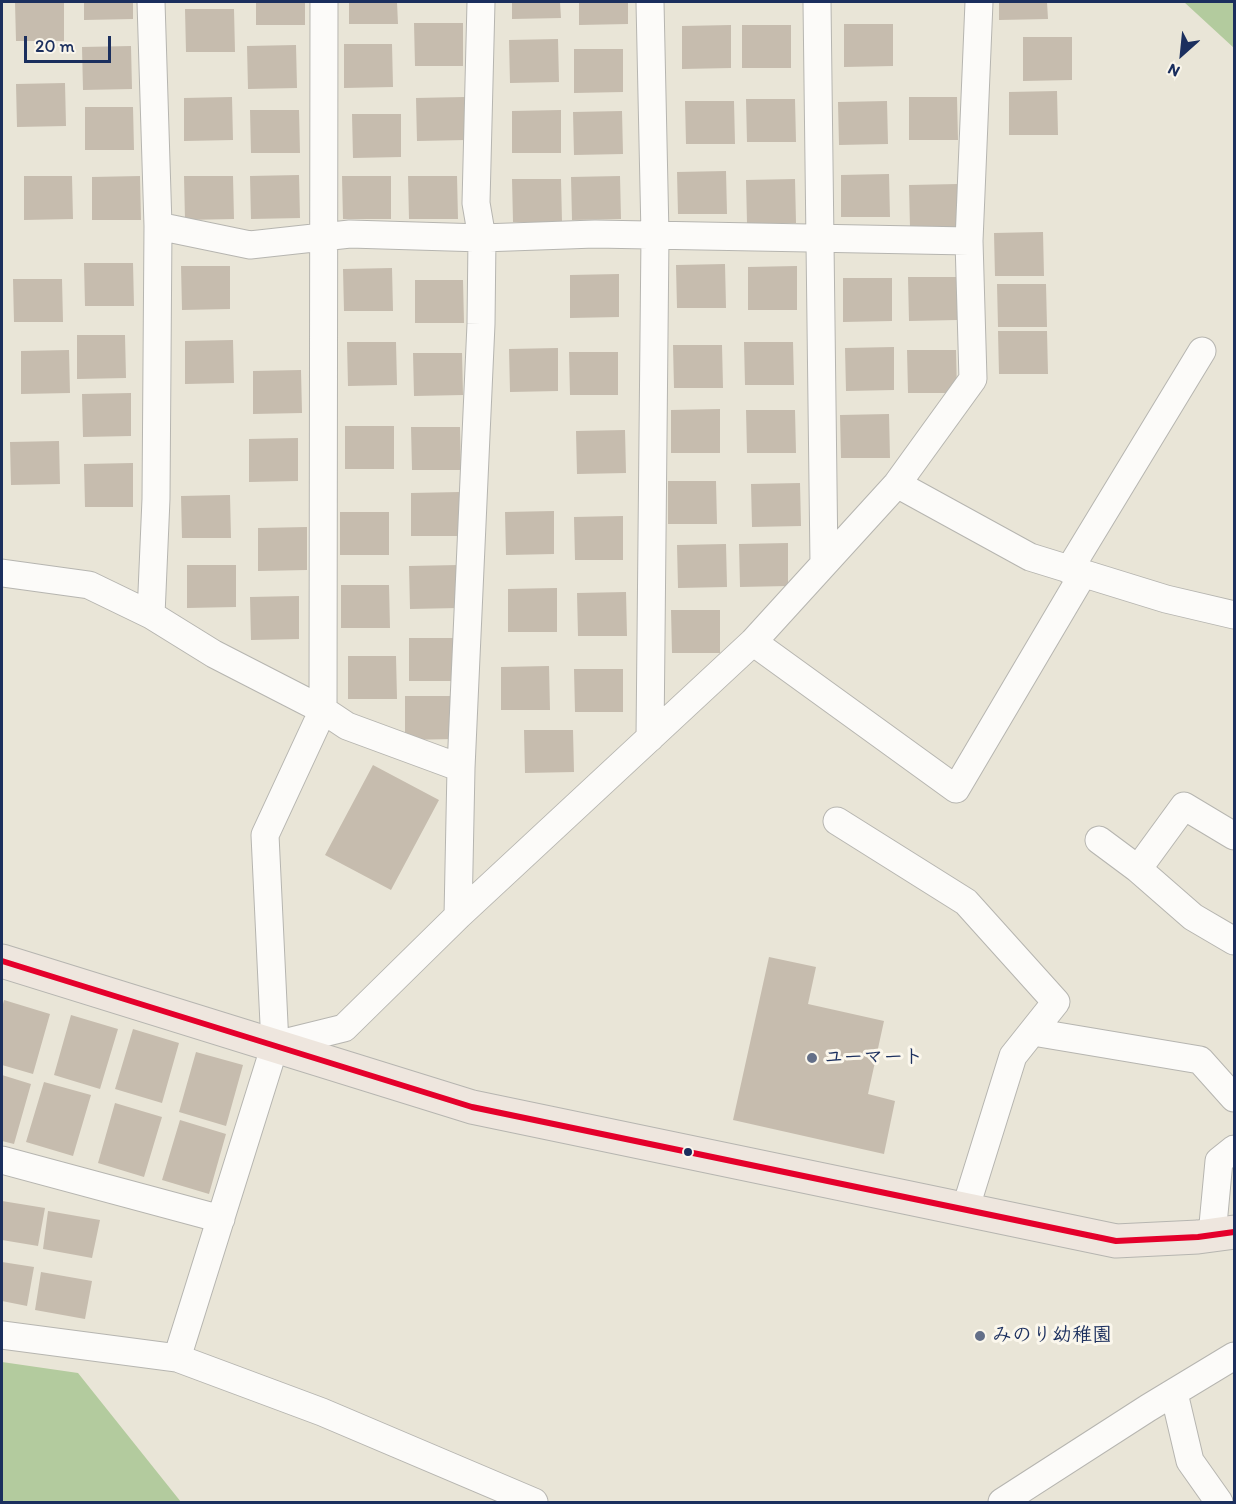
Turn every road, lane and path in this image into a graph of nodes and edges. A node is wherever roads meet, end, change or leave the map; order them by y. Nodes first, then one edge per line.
1 (152, 2) edge
2 (324, 2) edge
3 (481, 2) edge
4 (651, 2) edge
5 (817, 2) edge
6 (979, 2) edge
7 (158, 226) junction
8 (655, 235) junction
9 (325, 237) junction
10 (482, 238) junction
11 (821, 238) junction
12 (969, 241) junction
13 (1202, 351) dead end
14 (897, 484) junction
15 (824, 564) junction
16 (1076, 572) junction
17 (2, 573) edge
18 (151, 615) junction
19 (1234, 615) edge
20 (753, 642) junction
21 (324, 710) junction
22 (650, 738) junction
23 (461, 768) junction
24 (837, 821) dead end
25 (1234, 836) edge
26 (1099, 840) dead end
27 (1138, 869) junction
28 (458, 916) junction
29 (1234, 941) edge
30 (2, 961) edge
31 (1033, 1032) junction
32 (275, 1044) junction
33 (1234, 1098) edge
34 (1234, 1149) edge
35 (2, 1160) edge
36 (965, 1209) junction
37 (221, 1219) junction
38 (1223, 1233) edge
39 (2, 1335) edge
40 (1234, 1356) edge
41 (177, 1359) junction
42 (1174, 1392) junction
43 (1206, 1496) edge
44 (534, 1503) edge
45 (1002, 1503) edge

1 - 7 street
2 - 9 street
3 - 10 street
4 - 8 street
5 - 11 street
6 - 12 street
7 - 9 street
7 - 18 street
8 - 10 street
8 - 11 street
8 - 22 street
9 - 10 street
9 - 21 street
10 - 23 street
11 - 12 street
11 - 15 street
12 - 14 street
13 - 16 street
14 - 15 street
14 - 16 street
15 - 20 street
16 - 19 street
16 - 20 street
17 - 18 street
18 - 21 street
20 - 22 street
21 - 23 street
21 - 32 street
22 - 28 street
23 - 28 street
24 - 31 street
25 - 27 street
26 - 27 street
27 - 29 street
28 - 32 street
30 - 32 main road
31 - 33 street
31 - 36 street
32 - 36 main road
32 - 37 street
34 - 38 street
35 - 37 street
36 - 38 main road
37 - 41 street
39 - 41 street
40 - 42 street
41 - 44 street
42 - 43 street
42 - 45 street

